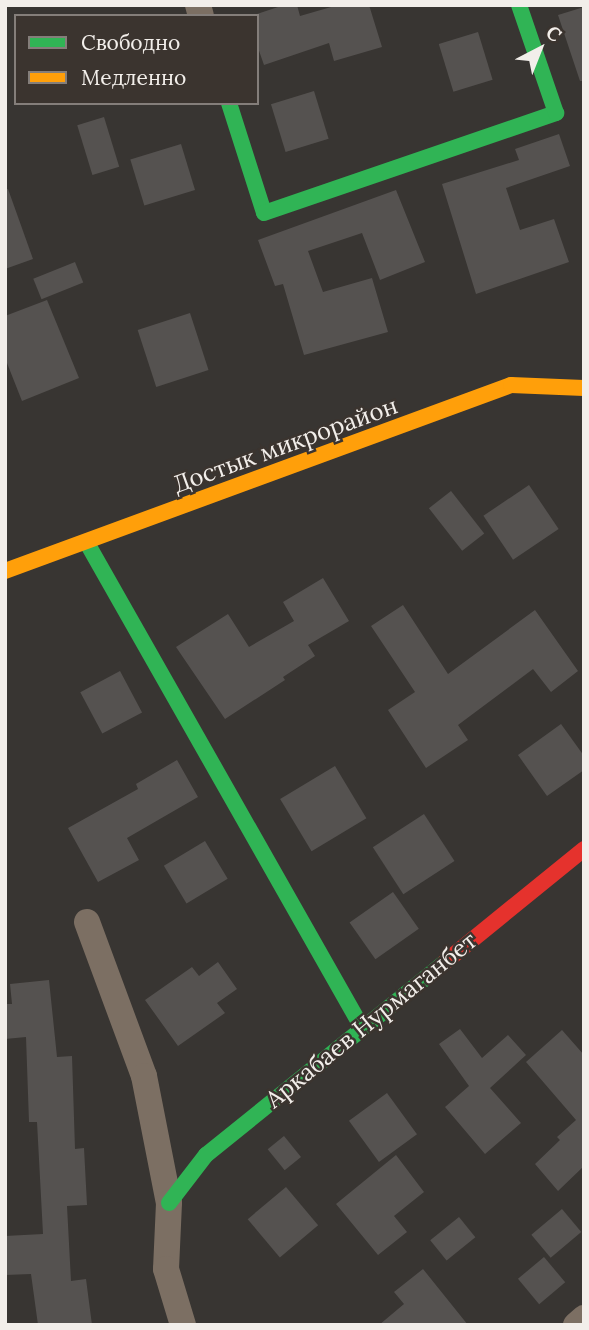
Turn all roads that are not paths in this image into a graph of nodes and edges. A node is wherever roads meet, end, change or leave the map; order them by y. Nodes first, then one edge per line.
1 (519, 5) edge
2 (230, 105) edge
3 (584, 388) edge
4 (87, 542) junction
5 (5, 571) edge
6 (584, 849) edge
7 (87, 922) dead end
8 (361, 1026) junction
9 (169, 1203) junction
10 (584, 1318) edge
11 (183, 1325) edge
12 (576, 1325) edge

1 - 2 street
3 - 4 street, Достык микрорайон
4 - 5 street, Достык микрорайон
4 - 8 street
6 - 8 street, Аркабаев Нурмаганбет
7 - 9 street
8 - 9 street, Аркабаев Нурмаганбет
9 - 11 street
10 - 12 street

